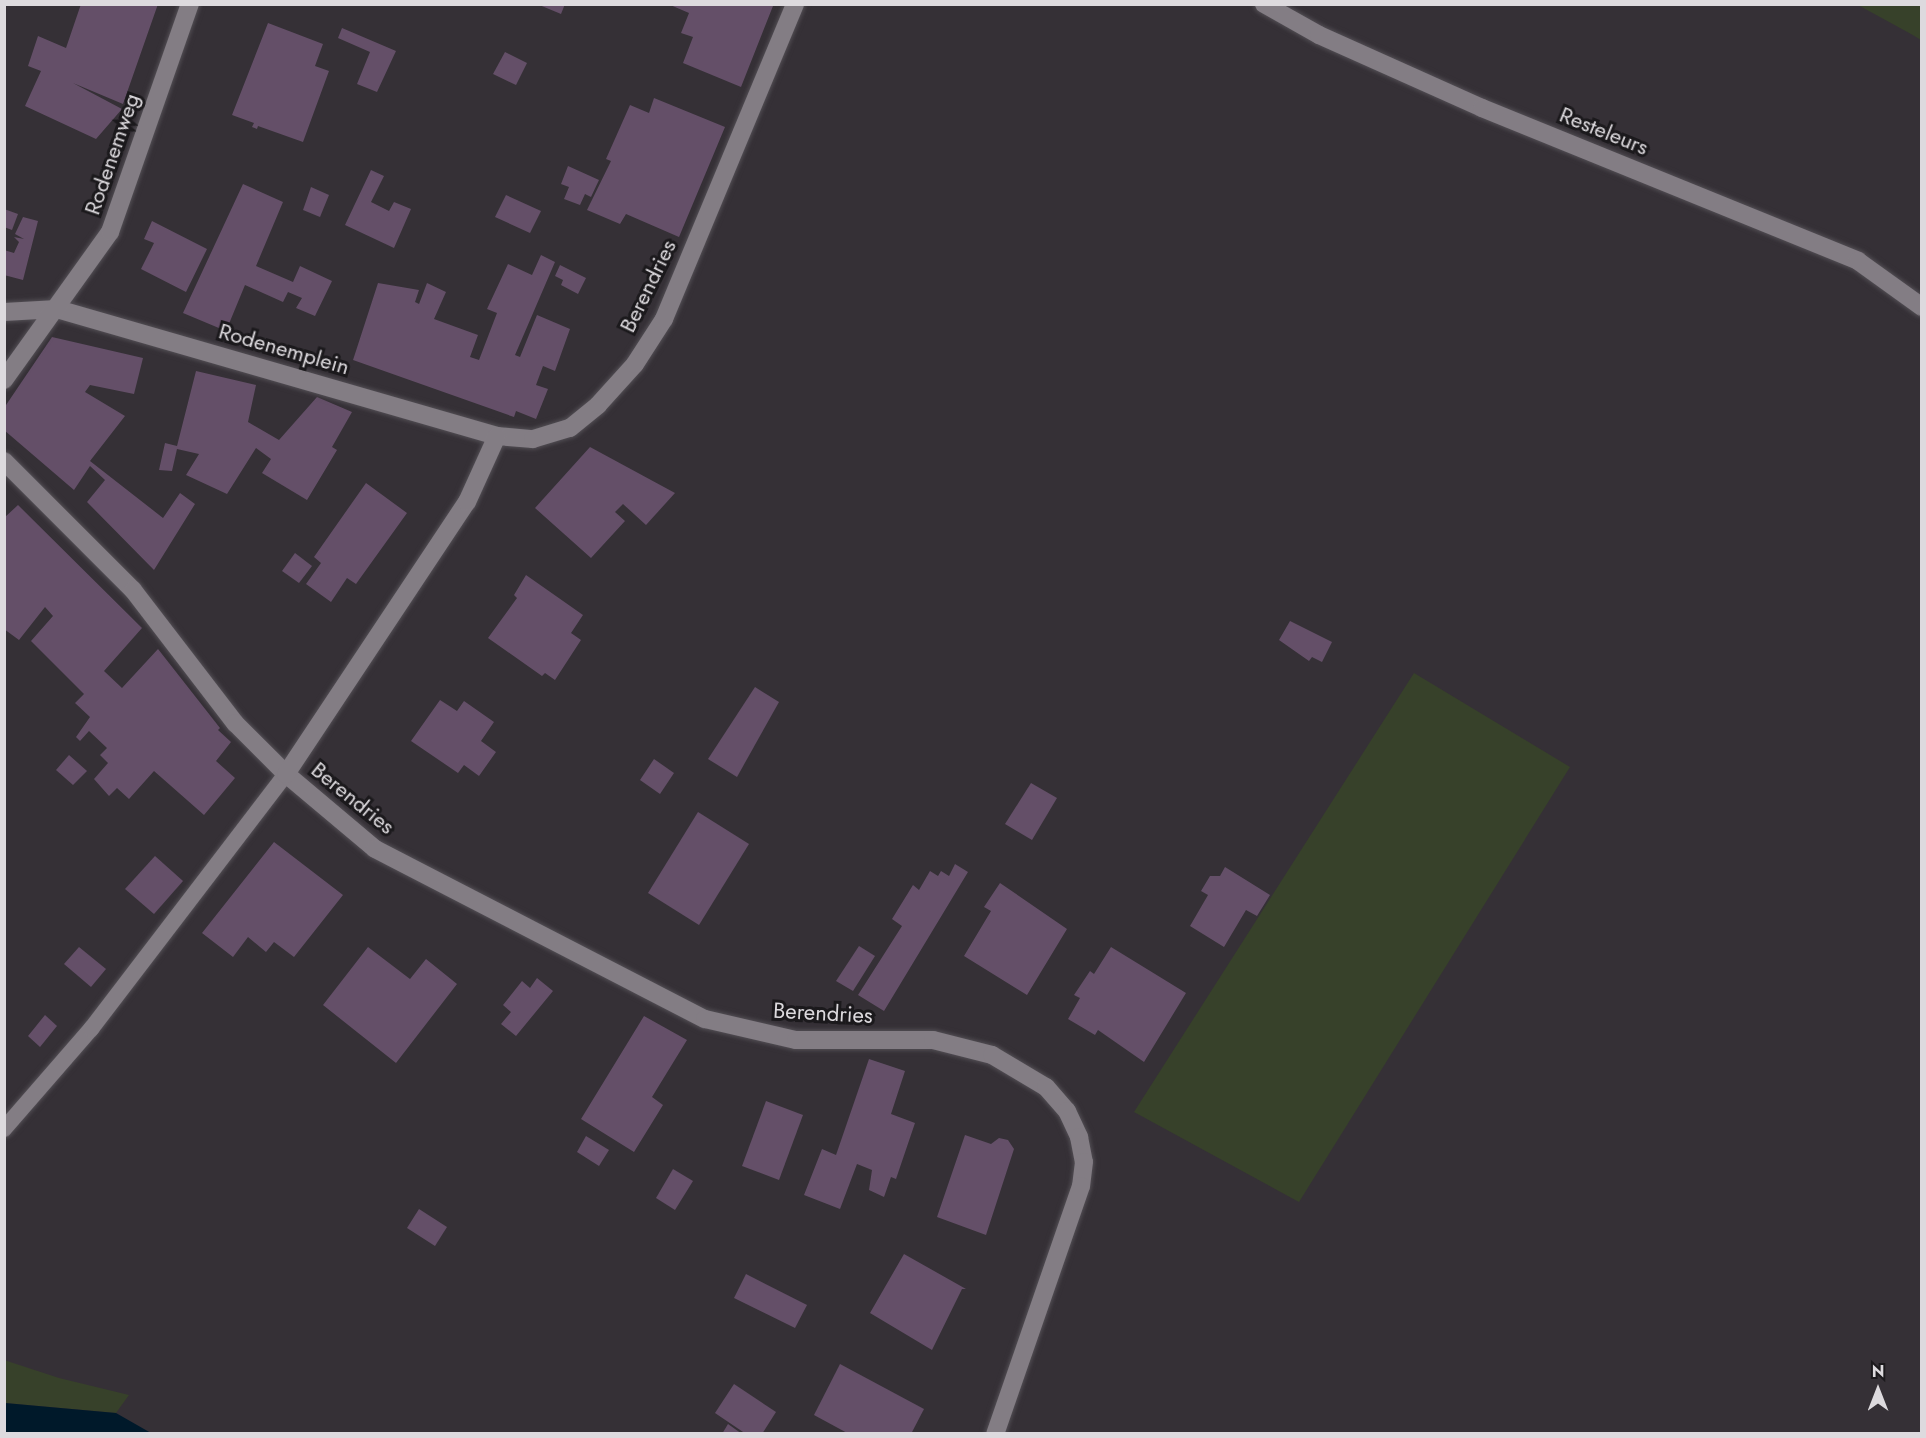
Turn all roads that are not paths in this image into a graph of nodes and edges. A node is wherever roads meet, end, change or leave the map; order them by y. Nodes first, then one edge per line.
1 (190, 4) edge
2 (795, 4) edge
3 (1264, 4) edge
4 (1922, 307) edge
5 (57, 309) junction
6 (4, 312) edge
7 (4, 380) edge
8 (497, 436) junction
9 (4, 461) edge
10 (286, 774) junction
11 (4, 1129) edge
12 (995, 1434) edge

1 - 5 street, Rodenemweg
2 - 8 street, Berendries
3 - 4 street, Resteleurs
5 - 6 street, Rodenemplein
5 - 7 street
5 - 8 street, Rodenemplein
8 - 10 street, Berendries
9 - 10 street
10 - 11 lane, Berendries
10 - 12 street, Berendries

